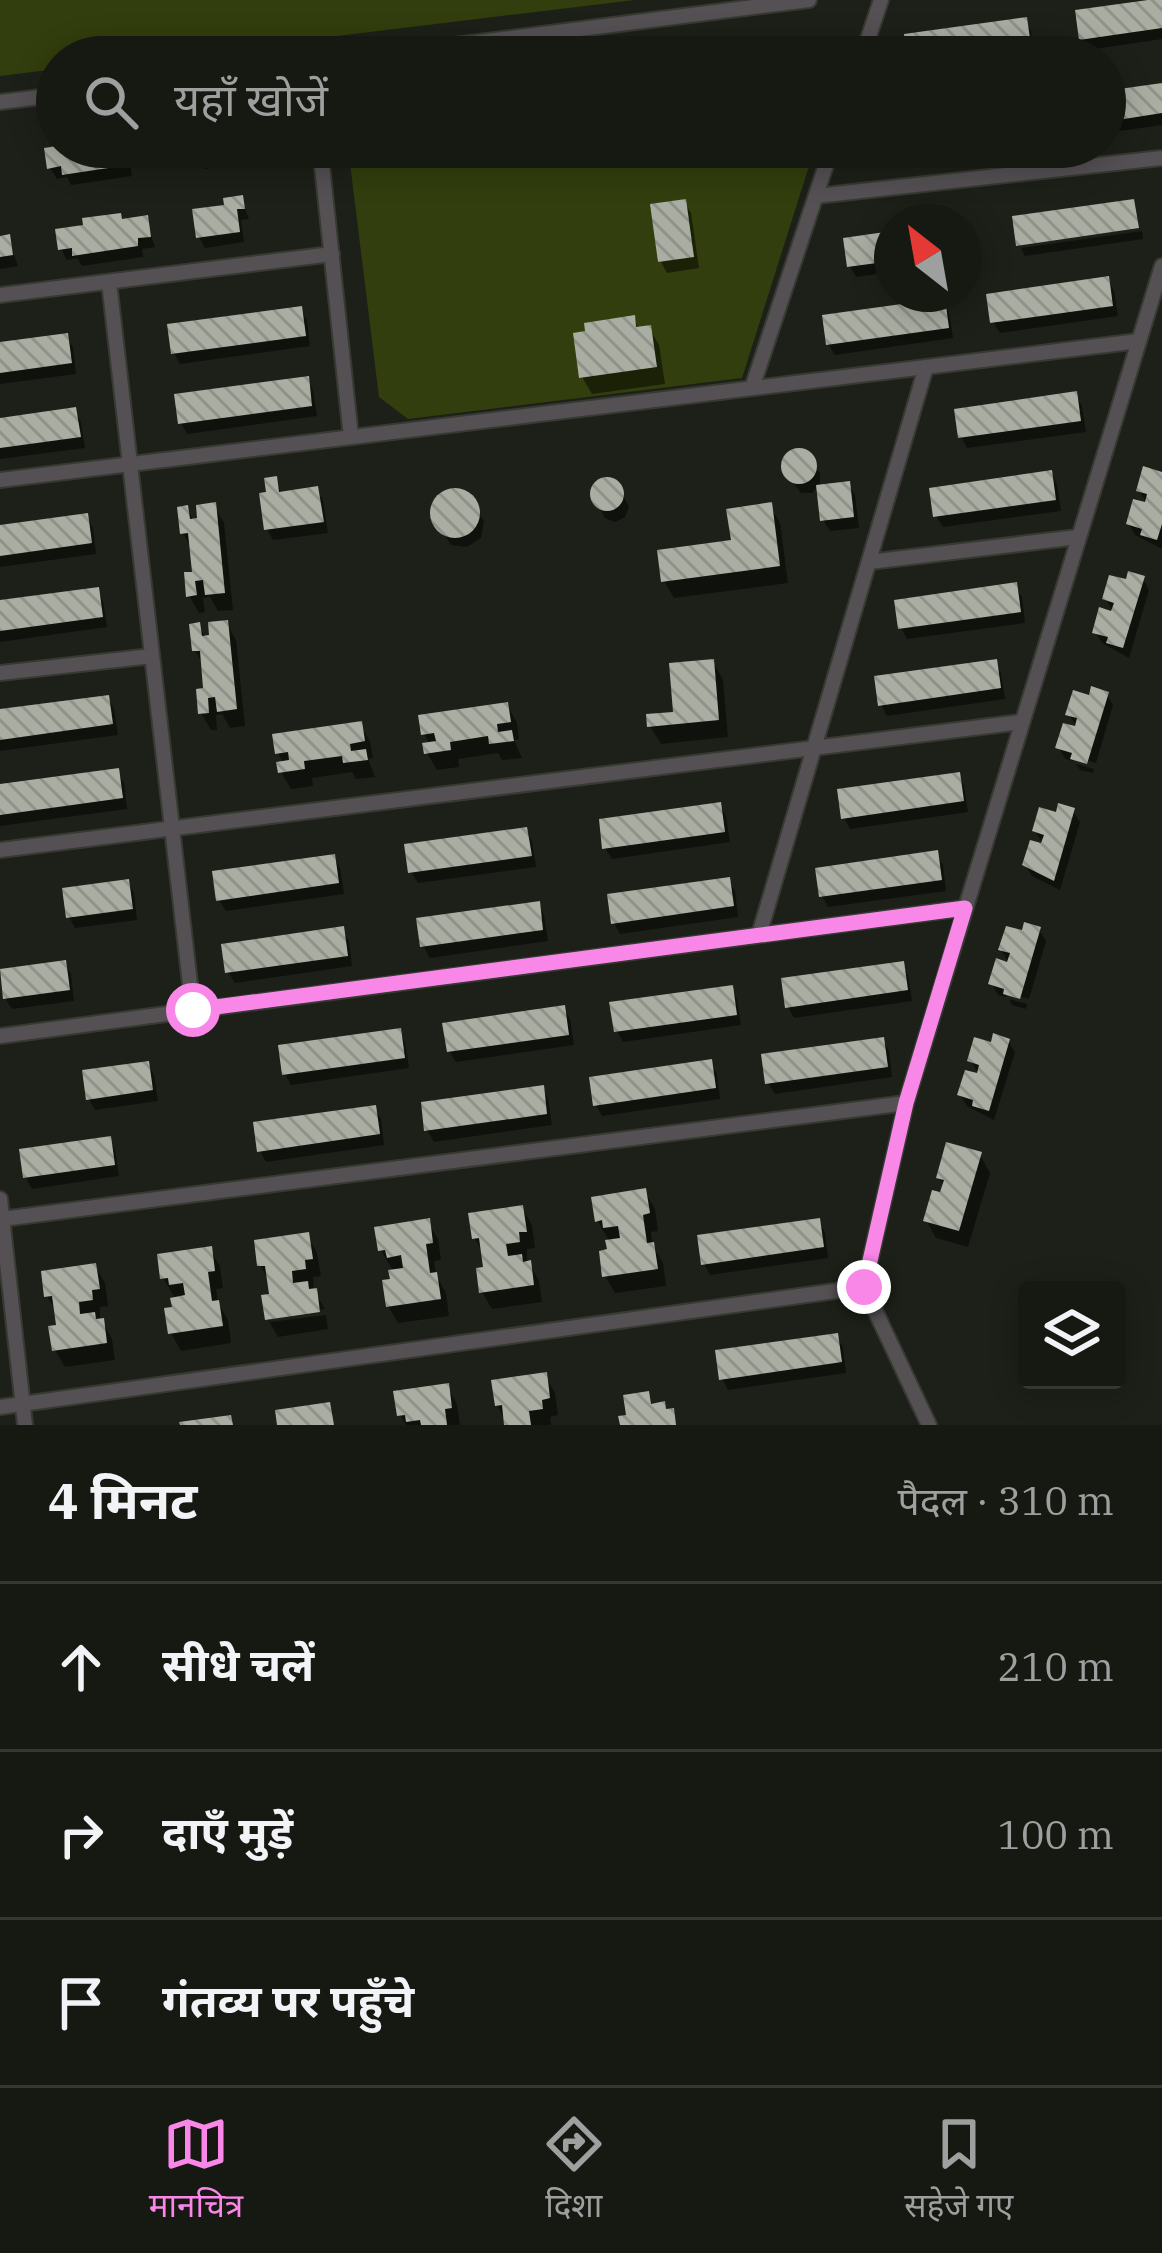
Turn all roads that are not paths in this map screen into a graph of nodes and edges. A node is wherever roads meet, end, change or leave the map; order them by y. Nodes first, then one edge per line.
1 (809, 0) edge
2 (881, 0) edge
3 (527, 36) edge
4 (869, 36) edge
5 (36, 98) edge
6 (0, 102) edge
7 (1162, 158) edge
8 (1126, 162) edge
9 (322, 168) edge
10 (825, 168) edge
11 (1071, 168) edge
12 (816, 196) junction
13 (332, 254) junction
14 (1162, 266) edge
15 (109, 282) junction
16 (0, 295) edge
17 (1139, 340) junction
18 (926, 367) junction
19 (752, 388) junction
20 (351, 437) junction
21 (129, 464) junction
22 (0, 479) edge
23 (1078, 537) junction
24 (868, 562) junction
25 (152, 656) junction
26 (0, 673) edge
27 (1022, 722) junction
28 (814, 748) junction
29 (172, 829) junction
30 (0, 850) edge
31 (965, 908) junction
32 (759, 935) junction
33 (193, 1010) junction
34 (0, 1036) edge
35 (906, 1103) junction
36 (0, 1198) edge
37 (2, 1219) edge
38 (864, 1287) junction
39 (22, 1404) junction
40 (0, 1407) edge
41 (25, 1425) edge
42 (929, 1425) edge

1 - 3 lane
2 - 4 lane
5 - 6 lane
7 - 8 lane
9 - 13 lane
10 - 12 lane
11 - 12 lane
12 - 19 lane
13 - 15 lane
13 - 20 lane
14 - 17 lane
15 - 16 lane
15 - 21 lane
17 - 18 lane
17 - 23 lane
18 - 19 lane
18 - 24 lane
19 - 20 lane
20 - 21 lane
21 - 22 lane
21 - 25 lane
23 - 24 lane
23 - 27 lane
24 - 28 lane
25 - 26 lane
25 - 29 lane
27 - 28 lane
27 - 31 lane
28 - 29 lane
28 - 32 lane
29 - 30 lane
29 - 33 lane
31 - 32 lane
31 - 35 lane
32 - 33 lane
33 - 34 lane
35 - 37 lane
35 - 38 lane
36 - 37 lane
37 - 39 lane
38 - 39 lane
38 - 42 lane
39 - 40 lane
39 - 41 lane

